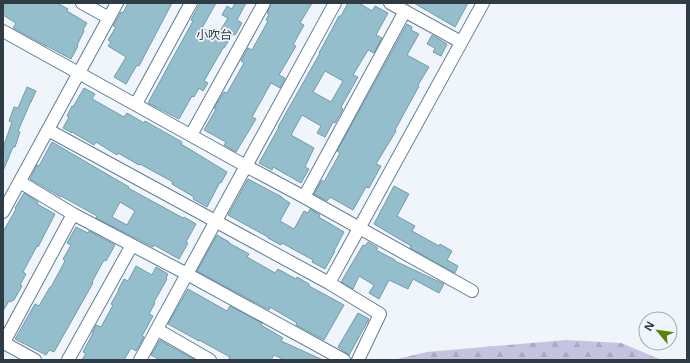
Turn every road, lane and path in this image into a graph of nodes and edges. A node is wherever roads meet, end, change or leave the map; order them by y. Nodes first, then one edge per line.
1 (82, 3) edge
2 (117, 3) edge
3 (191, 3) edge
4 (264, 3) edge
5 (335, 3) edge
6 (390, 3) edge
7 (483, 3) edge
8 (405, 11) junction
9 (109, 18) junction
10 (3, 31) edge
11 (461, 42) junction
12 (79, 74) junction
13 (136, 104) junction
14 (48, 130) junction
15 (191, 135) junction
16 (246, 166) junction
17 (20, 182) junction
18 (304, 197) junction
19 (3, 212) edge
20 (73, 214) junction
21 (216, 221) junction
22 (360, 228) junction
23 (132, 245) junction
24 (187, 274) junction
25 (329, 283) junction
26 (472, 291) dead end
27 (158, 330) junction
28 (3, 343) edge
29 (35, 360) edge
30 (68, 360) edge
31 (140, 360) edge
32 (210, 360) edge
33 (344, 360) edge
34 (358, 360) edge

1 - 9 street
2 - 9 street
3 - 13 street
4 - 15 street
5 - 16 street
6 - 8 street
7 - 11 street
8 - 11 street
8 - 18 street
9 - 12 street
10 - 12 street
11 - 22 street
12 - 13 street
12 - 14 street
13 - 15 street
14 - 17 street
14 - 21 street
15 - 16 street
16 - 18 street
16 - 21 street
17 - 19 street
17 - 20 street
18 - 22 street
20 - 23 street
20 - 28 street
21 - 24 street
21 - 25 street
22 - 25 street
22 - 26 street
23 - 24 street
23 - 30 street
24 - 27 street
24 - 33 street
25 - 34 street
27 - 31 street
27 - 32 street
28 - 29 street

